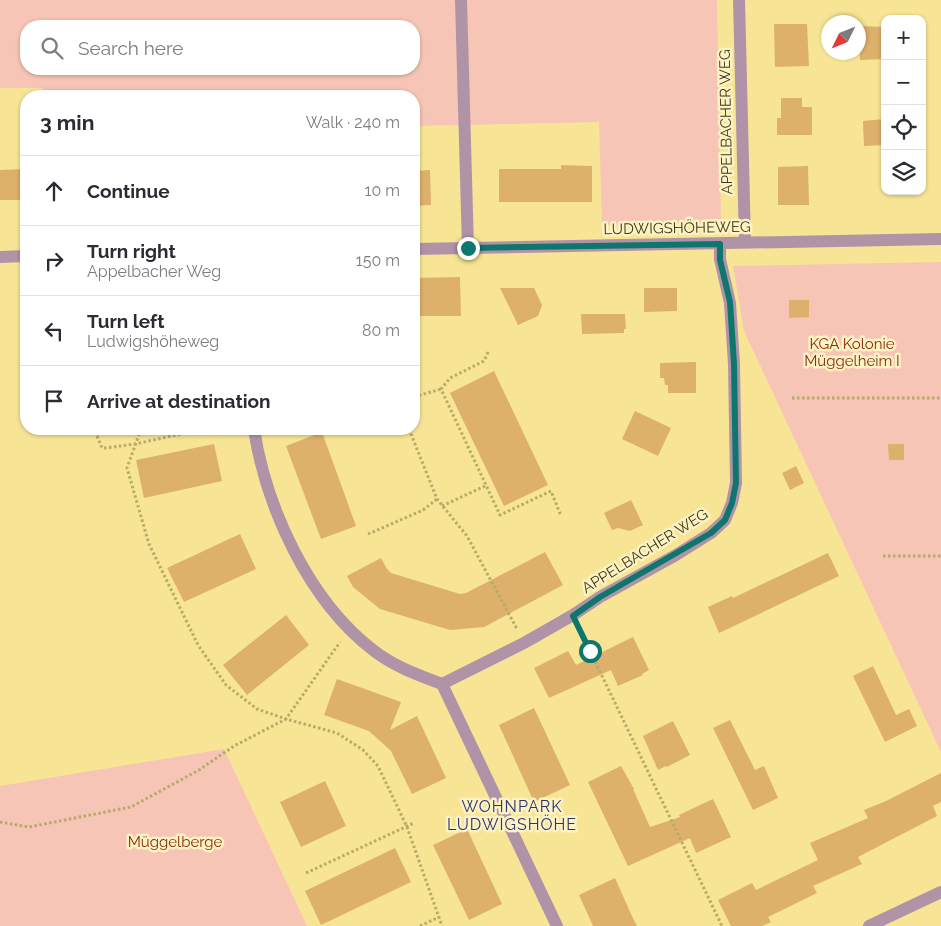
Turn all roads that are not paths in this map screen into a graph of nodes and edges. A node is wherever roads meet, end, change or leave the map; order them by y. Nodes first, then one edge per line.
1 (461, 0) edge
2 (740, 0) edge
3 (941, 239) edge
4 (745, 242) junction
5 (720, 244) junction
6 (468, 248) junction
7 (420, 249) edge
8 (20, 256) edge
9 (0, 257) edge
10 (255, 435) edge
11 (442, 684) junction
12 (941, 892) edge
13 (557, 926) edge
14 (869, 926) edge

1 - 6 street
2 - 4 street, APPELBACHER WEG
3 - 4 street, LUDWIGSHÖHEWEG
4 - 5 street, LUDWIGSHÖHEWEG
5 - 6 street, LUDWIGSHÖHEWEG
5 - 11 street, APPELBACHER WEG
6 - 7 street, LUDWIGSHÖHEWEG
8 - 9 street
10 - 11 street
11 - 13 street
12 - 14 street

